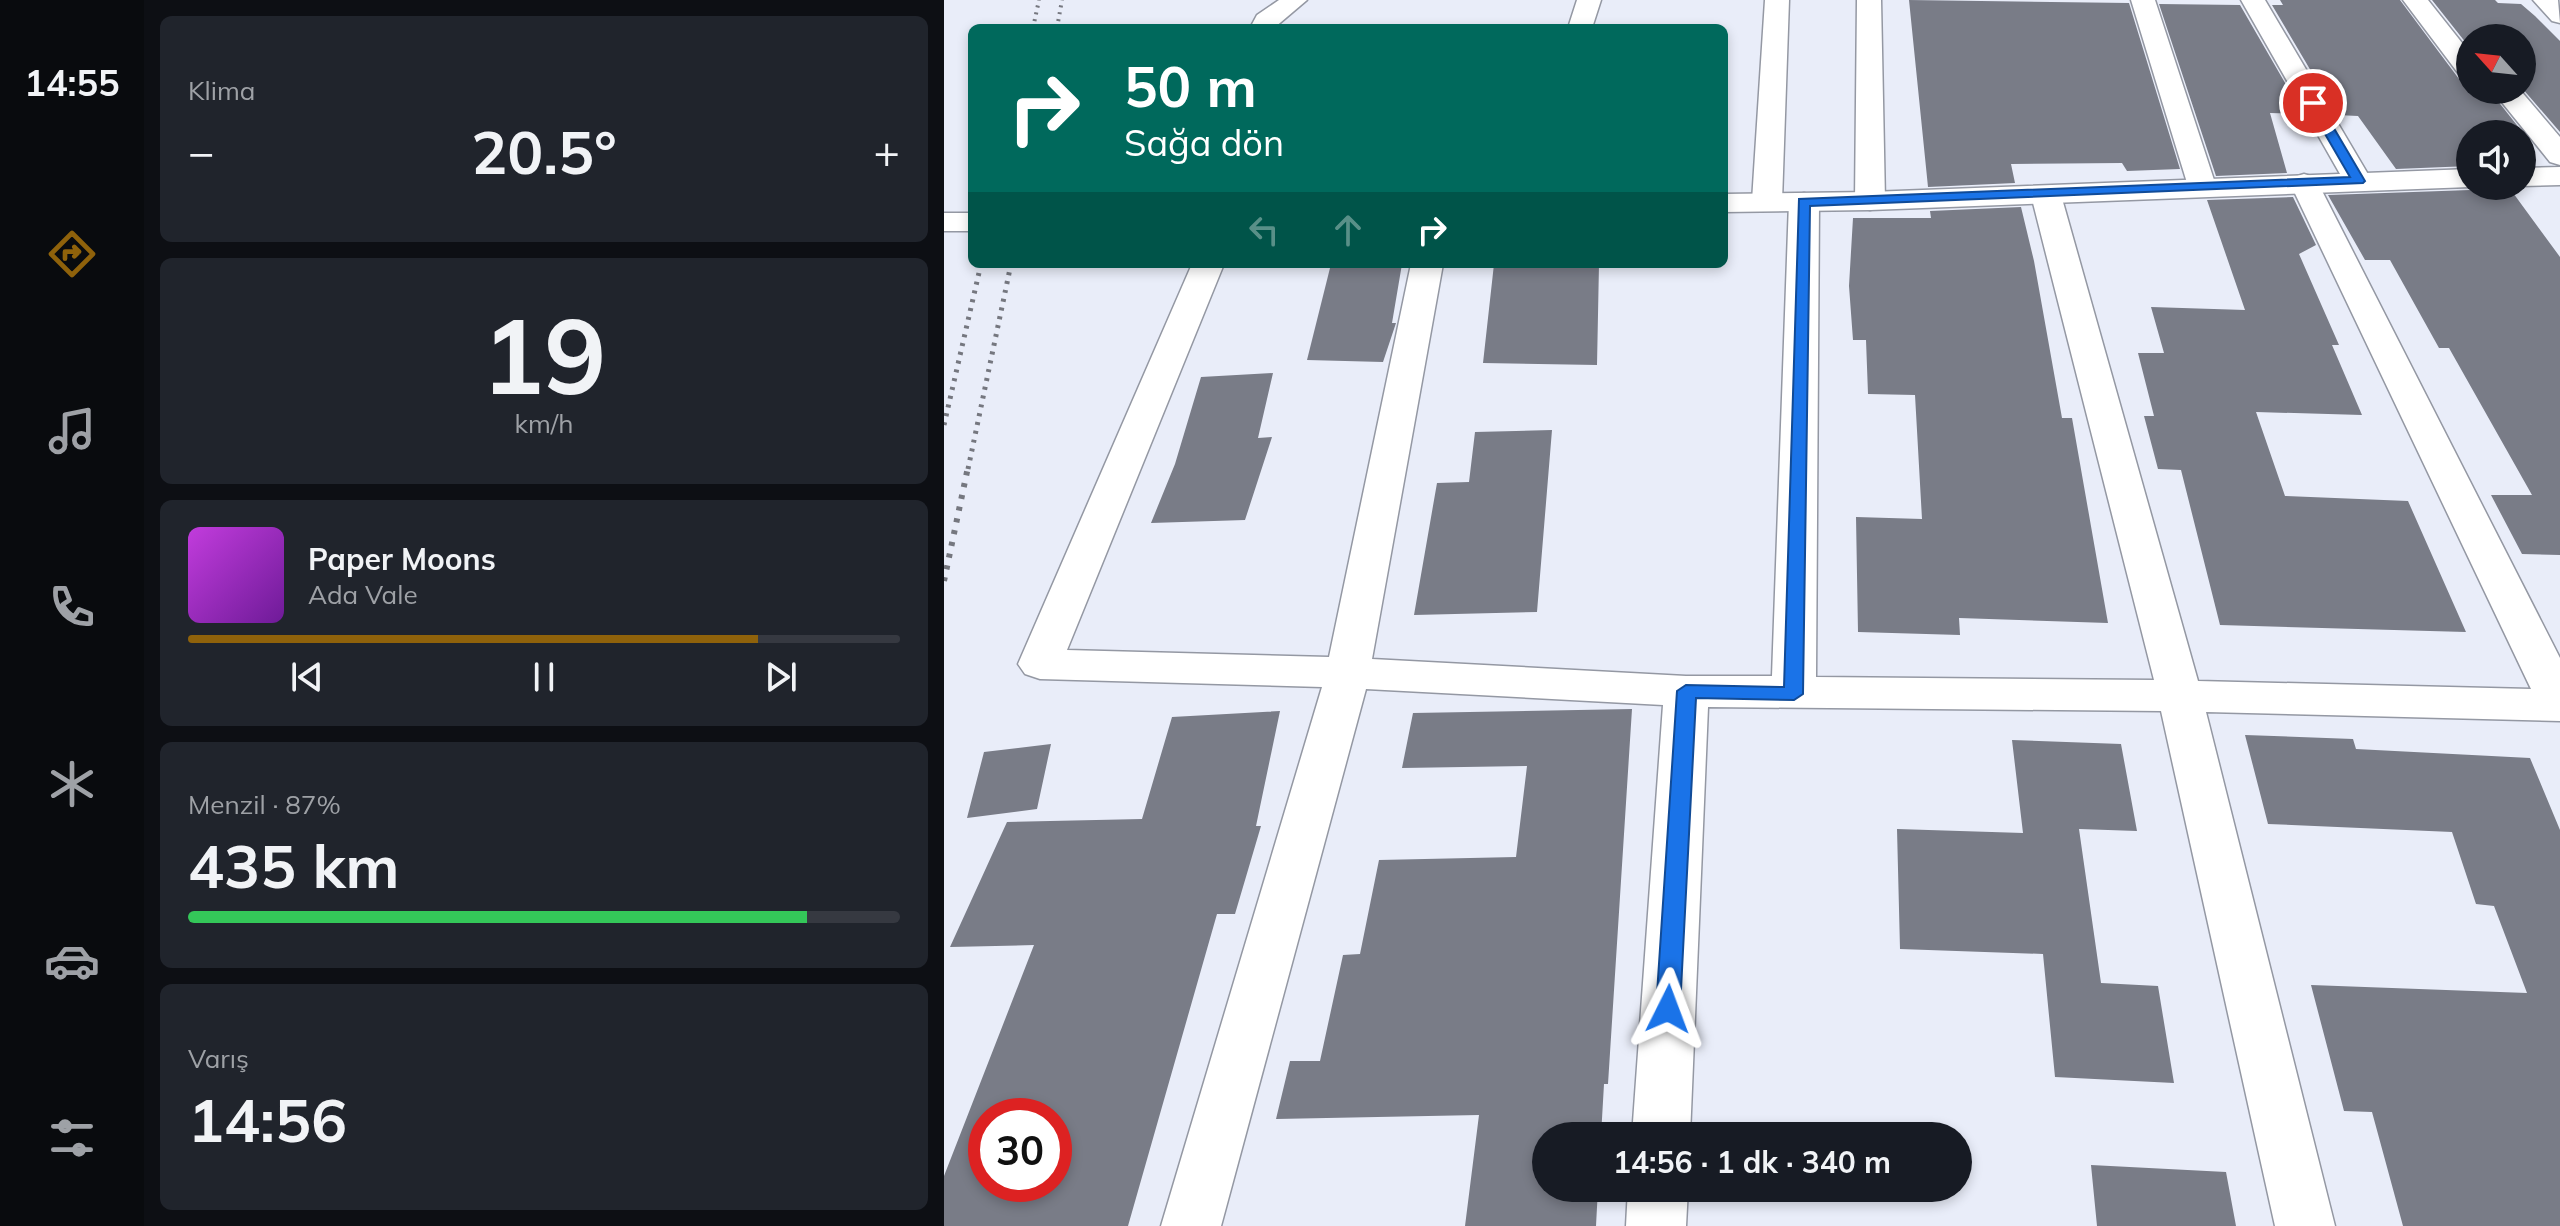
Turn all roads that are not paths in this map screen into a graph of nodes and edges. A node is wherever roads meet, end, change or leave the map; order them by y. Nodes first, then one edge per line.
1 (1295, 0) edge
2 (1589, 0) edge
3 (1777, 0) edge
4 (1869, 0) edge
5 (2143, 0) edge
6 (2253, 0) edge
7 (2415, 0) edge
8 (2431, 0) edge
9 (2545, 0) edge
10 (2560, 16) edge
11 (1264, 24) edge
12 (1581, 24) edge
13 (2456, 30) edge
14 (2456, 53) edge
15 (2496, 104) edge
16 (2515, 104) edge
17 (2508, 120) edge
18 (2536, 151) edge
19 (2558, 174) edge
20 (2536, 176) edge
21 (2456, 178) edge
22 (2358, 181) junction
23 (2304, 183) junction
24 (2202, 186) junction
25 (2046, 195) junction
26 (1767, 201) junction
27 (1870, 201) junction
28 (1804, 202) junction
29 (1728, 203) edge
30 (944, 222) edge
31 (968, 222) edge
32 (1206, 268) edge
33 (1426, 268) edge
34 (1348, 673) junction
35 (1686, 691) junction
36 (1794, 694) junction
37 (2180, 696) junction
38 (2560, 703) edge
39 (1662, 1122) edge
40 (1657, 1202) edge
41 (1191, 1226) edge
42 (1656, 1226) edge
43 (2305, 1226) edge

1 - 11 street
2 - 12 street
3 - 26 street
4 - 27 street
5 - 24 street
6 - 22 street
7 - 14 street
8 - 13 street
9 - 10 street
15 - 17 street
16 - 19 street
18 - 19 street
19 - 20 street
21 - 22 street
22 - 23 street
23 - 24 street
23 - 38 street
24 - 25 street
25 - 27 street
25 - 37 street
26 - 28 street
26 - 29 street
27 - 28 street
28 - 36 street
30 - 31 street
32 - 34 street
33 - 34 street
34 - 35 street
34 - 41 street
35 - 36 street
35 - 39 street
36 - 37 street
37 - 38 street
37 - 43 street
40 - 42 street

